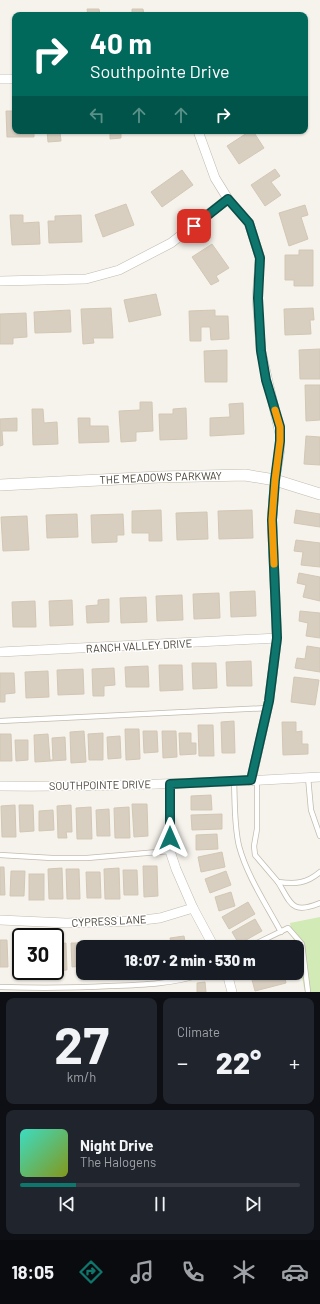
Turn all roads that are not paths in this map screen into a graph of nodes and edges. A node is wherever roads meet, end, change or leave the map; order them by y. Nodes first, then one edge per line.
1 (0, 79) edge
2 (12, 79) edge
3 (199, 134) edge
4 (228, 199) junction
5 (0, 280) edge
6 (275, 480) junction
7 (0, 485) edge
8 (320, 494) edge
9 (277, 638) junction
10 (0, 652) edge
11 (268, 708) junction
12 (0, 720) edge
13 (320, 776) edge
14 (308, 777) junction
15 (254, 780) junction
16 (234, 781) junction
17 (170, 784) junction
18 (0, 786) edge
19 (320, 836) edge
20 (170, 851) junction
21 (0, 854) edge
22 (320, 872) edge
23 (278, 882) junction
24 (320, 903) edge
25 (193, 908) junction
26 (0, 920) edge
27 (281, 932) junction
28 (210, 940) edge
29 (264, 940) edge
30 (183, 980) edge
31 (229, 980) edge
32 (0, 987) edge
33 (232, 992) edge
34 (308, 992) edge

1 - 2 street
3 - 4 street
4 - 5 street
4 - 6 street
6 - 7 street, THE MEADOWS PARKWAY
6 - 8 street, THE MEADOWS PARKWAY
6 - 9 street
9 - 10 street, RANCH VALLEY DRIVE
9 - 11 street
11 - 12 lane
11 - 15 street
13 - 14 street, SOUTHPOINTE DRIVE
14 - 15 street, SOUTHPOINTE DRIVE
14 - 19 lane
15 - 16 street, SOUTHPOINTE DRIVE
15 - 23 lane
16 - 17 street, SOUTHPOINTE DRIVE
16 - 27 lane
17 - 18 street, SOUTHPOINTE DRIVE
17 - 20 street
20 - 21 lane
20 - 25 street
22 - 23 lane
23 - 24 lane
25 - 26 street, CYPRESS LANE
25 - 28 street
27 - 29 lane
27 - 34 lane
30 - 32 lane
31 - 33 street

